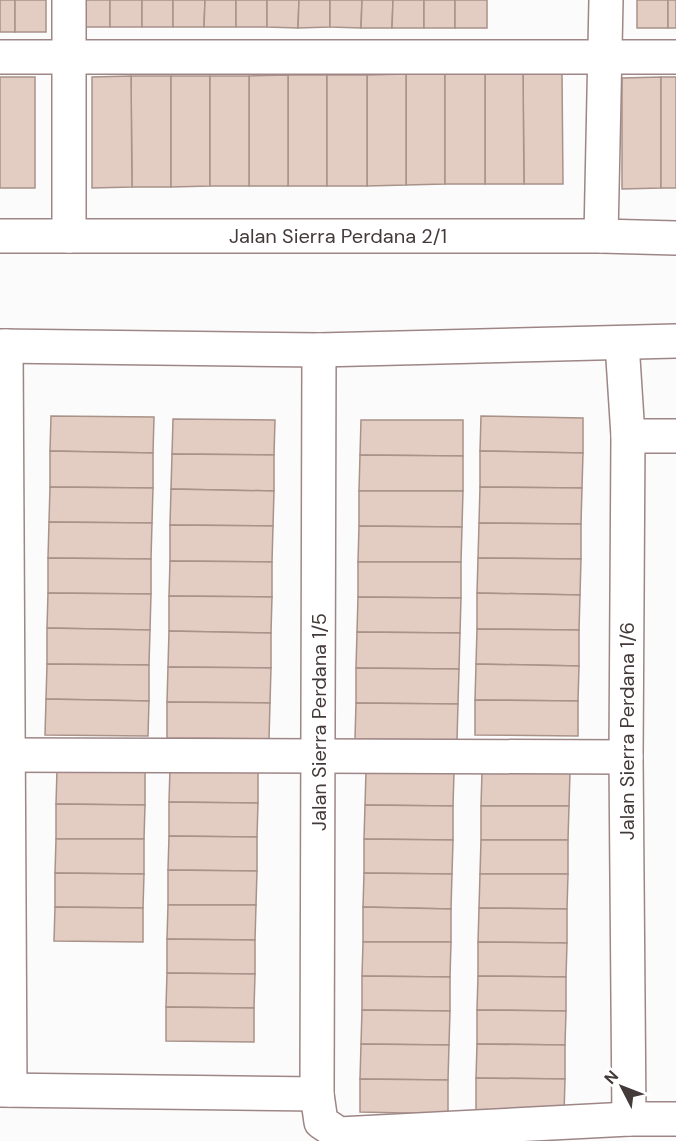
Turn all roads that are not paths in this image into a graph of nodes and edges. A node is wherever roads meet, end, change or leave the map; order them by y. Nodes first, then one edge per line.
1 (69, 0) edge
2 (606, 0) edge
3 (0, 57) edge
4 (69, 57) junction
5 (605, 57) junction
6 (676, 57) edge
7 (0, 236) edge
8 (69, 236) junction
9 (601, 236) junction
10 (676, 238) edge
11 (676, 341) edge
12 (622, 342) junction
13 (3, 346) edge
14 (319, 351) junction
15 (628, 436) junction
16 (676, 436) edge
17 (4, 755) edge
18 (626, 757) junction
19 (319, 758) junction
20 (5, 1090) edge
21 (317, 1094) junction
22 (629, 1119) junction
23 (676, 1119) edge

1 - 4 street
2 - 5 street
3 - 4 street
4 - 5 street
4 - 8 street
5 - 6 street
5 - 9 street
7 - 8 street, Jalan Sierra Perdana 2/1
8 - 9 street, Jalan Sierra Perdana 2/1
9 - 10 street, Jalan Sierra Perdana 2/1
11 - 12 street
12 - 14 street
12 - 15 street, Jalan Sierra Perdana 1/6
13 - 14 street
13 - 17 street
14 - 19 street, Jalan Sierra Perdana 1/5
15 - 16 street
15 - 18 street, Jalan Sierra Perdana 1/6
17 - 19 street
17 - 20 street
18 - 19 street
18 - 22 street, Jalan Sierra Perdana 1/6
19 - 21 street, Jalan Sierra Perdana 1/5
20 - 21 street
21 - 22 street, Jalan Sierra Perdana 1/5
22 - 23 street, Jalan Sierra Perdana 1/5

